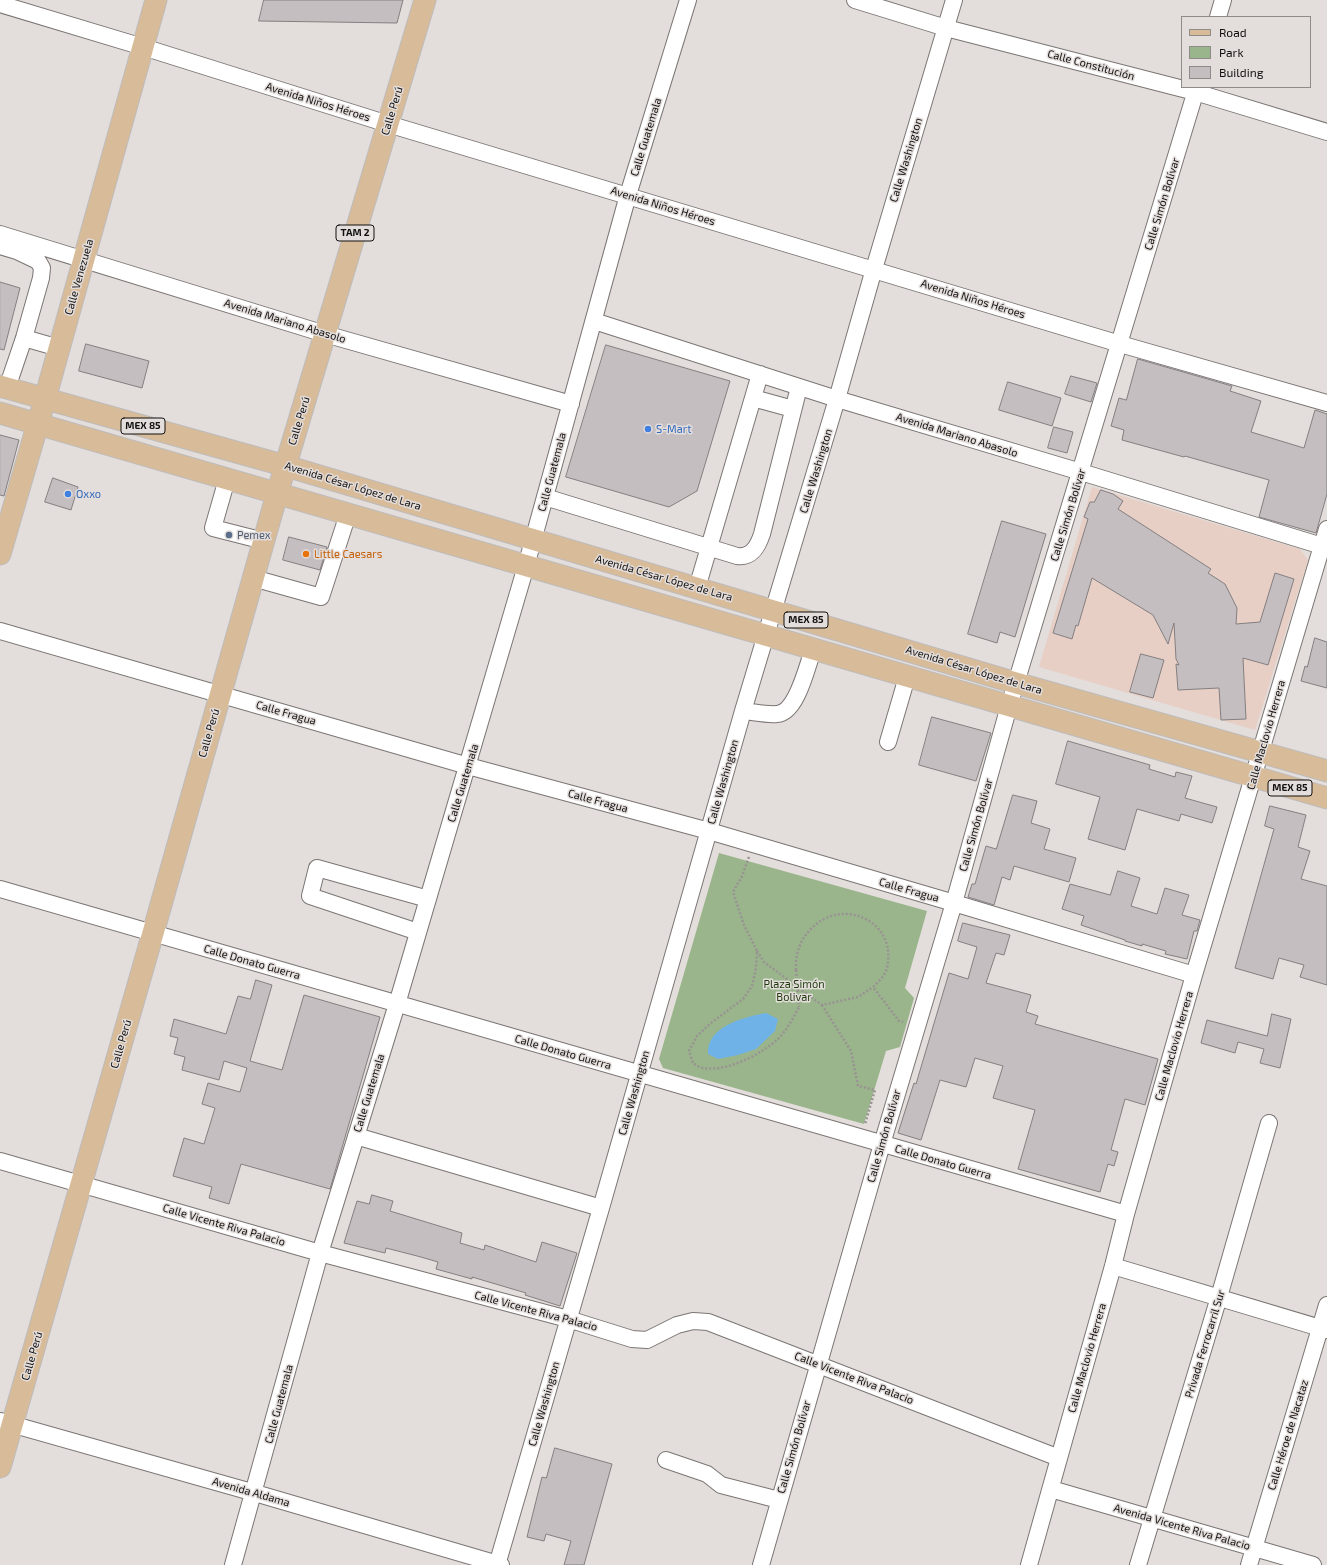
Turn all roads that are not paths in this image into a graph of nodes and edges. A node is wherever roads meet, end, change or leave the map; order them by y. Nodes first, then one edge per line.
1 (156, 0) edge
2 (425, 0) edge
3 (688, 0) edge
4 (855, 0) edge
5 (954, 0) edge
6 (1223, 0) edge
7 (0, 4) edge
8 (1218, 16) edge
9 (946, 28) junction
10 (143, 47) junction
11 (1181, 86) edge
12 (1196, 90) edge
13 (388, 124) junction
14 (1327, 132) edge
15 (628, 195) junction
16 (0, 234) edge
17 (0, 246) edge
18 (84, 260) junction
19 (874, 269) junction
20 (594, 321) junction
21 (325, 334) junction
22 (24, 338) junction
23 (1120, 344) junction
24 (59, 348) junction
25 (760, 374) junction
26 (5, 379) edge
27 (799, 387) junction
28 (754, 398) junction
29 (45, 399) junction
30 (838, 399) junction
31 (1327, 403) edge
32 (571, 404) junction
33 (794, 409) junction
34 (0, 413) edge
35 (38, 424) junction
36 (286, 466) junction
37 (1081, 472) junction
38 (227, 479) junction
39 (277, 494) junction
40 (545, 497) junction
41 (348, 514) junction
42 (1327, 529) edge
43 (534, 540) junction
44 (264, 541) junction
45 (1322, 546) junction
46 (708, 547) junction
47 (0, 554) edge
48 (526, 566) junction
49 (253, 578) junction
50 (697, 588) junction
51 (773, 610) junction
52 (0, 631) edge
53 (766, 636) junction
54 (813, 650) junction
55 (907, 677) junction
56 (1016, 684) junction
57 (220, 694) junction
58 (1009, 706) junction
59 (743, 712) junction
60 (888, 742) dead end
61 (1260, 752) junction
62 (468, 766) junction
63 (1327, 771) edge
64 (1254, 777) junction
65 (1327, 798) edge
66 (709, 831) junction
67 (0, 889) edge
68 (428, 899) junction
69 (954, 903) junction
70 (418, 932) junction
71 (153, 933) junction
72 (1194, 976) junction
73 (397, 1004) junction
74 (639, 1074) junction
75 (1269, 1123) dead end
76 (356, 1136) junction
77 (882, 1144) junction
78 (0, 1161) edge
79 (81, 1184) junction
80 (602, 1208) junction
81 (1126, 1214) junction
82 (320, 1253) junction
83 (1113, 1266) junction
84 (1219, 1297) junction
85 (1327, 1305) edge
86 (568, 1319) junction
87 (1324, 1329) edge
88 (818, 1364) junction
89 (6, 1423) edge
90 (1059, 1458) junction
91 (666, 1460) dead end
92 (0, 1467) edge
93 (1051, 1489) junction
94 (254, 1493) junction
95 (779, 1500) junction
96 (1152, 1519) junction
97 (1254, 1548) junction
98 (233, 1565) edge
99 (499, 1565) edge
100 (760, 1565) edge
101 (1029, 1565) edge
102 (1138, 1565) edge
103 (1249, 1565) edge
104 (1313, 1565) edge

1 - 10 main road, Calle Venezuela
2 - 13 main road, Calle Perú / TAM 2
3 - 15 street, Calle Guatemala
4 - 9 street, Calle Constitución
5 - 9 street, Calle Washington
6 - 8 street
7 - 10 street, Avenida Niños Héroes
9 - 11 street, Calle Constitución
9 - 19 street, Calle Washington
10 - 13 street, Avenida Niños Héroes
10 - 18 main road, Calle Venezuela
12 - 14 street, Calle Constitución
12 - 23 street, Calle Simón Bolívar
13 - 15 street, Avenida Niños Héroes
13 - 21 main road, Calle Perú / TAM 2
15 - 19 street, Avenida Niños Héroes
15 - 20 street, Calle Guatemala
16 - 18 street, Avenida Mariano Abasolo
17 - 22 street
18 - 21 street, Avenida Mariano Abasolo
18 - 24 main road, Calle Venezuela
19 - 23 street, Avenida Niños Héroes
19 - 30 street, Calle Washington
20 - 25 street, Avenida Mariano Abasolo
20 - 32 street, Calle Guatemala
21 - 32 street, Avenida Mariano Abasolo
21 - 36 main road, Calle Perú / TAM 2
22 - 24 street
22 - 26 street
23 - 31 street, Avenida Niños Héroes
23 - 37 street, Calle Simón Bolívar
24 - 29 main road, Calle Venezuela
25 - 27 street, Avenida Mariano Abasolo
25 - 28 street
26 - 29 main road, Avenida César López de Lara / MEX 85
27 - 30 street, Avenida Mariano Abasolo
27 - 33 street
28 - 33 street
28 - 46 street
29 - 35 main road, Calle Venezuela
29 - 36 main road, Avenida César López de Lara / MEX 85
30 - 37 street, Avenida Mariano Abasolo
30 - 51 street, Calle Washington
32 - 40 street, Calle Guatemala
33 - 46 street
34 - 35 main road, MEX 85
35 - 38 main road, MEX 85
35 - 47 main road, Calle Venezuela
36 - 39 main road, Calle Perú / TAM 2
36 - 43 main road, Avenida César López de Lara / MEX 85
37 - 45 street, Avenida Mariano Abasolo
37 - 56 street, Calle Simón Bolívar
38 - 39 main road, MEX 85
38 - 44 street
39 - 41 main road, MEX 85
39 - 44 main road, Calle Perú
40 - 43 street, Calle Guatemala
40 - 46 street
41 - 48 main road, MEX 85
41 - 49 street
42 - 45 street, Calle Maclovio Herrera
43 - 48 street, Calle Guatemala
43 - 50 main road, Avenida César López de Lara / MEX 85
44 - 49 main road, Calle Perú
45 - 61 street, Calle Maclovio Herrera
46 - 50 street
48 - 53 main road, MEX 85
48 - 62 street, Calle Guatemala
49 - 57 main road, Calle Perú
50 - 51 main road, Avenida César López de Lara / MEX 85
51 - 53 street, Calle Washington
51 - 56 main road, Avenida César López de Lara / MEX 85
52 - 57 street, Calle Fragua
53 - 54 main road, MEX 85
53 - 59 street, Calle Washington
54 - 55 main road, MEX 85
54 - 59 street
55 - 58 main road, MEX 85
55 - 60 street
56 - 58 street, Calle Simón Bolívar
56 - 61 main road, Avenida César López de Lara / MEX 85
57 - 62 street, Calle Fragua
57 - 71 main road, Calle Perú
58 - 64 main road, MEX 85
58 - 69 street, Calle Simón Bolívar
59 - 66 street, Calle Washington
61 - 63 main road, Avenida César López de Lara / MEX 85
61 - 64 street, Calle Maclovio Herrera
62 - 66 street, Calle Fragua
62 - 68 street, Calle Guatemala
64 - 65 main road, MEX 85
64 - 72 street, Calle Maclovio Herrera
66 - 69 street, Calle Fragua
66 - 74 street, Calle Washington
67 - 71 street, Calle Donato Guerra
68 - 70 street, Calle Guatemala
68 - 70 street
69 - 72 street, Calle Fragua
69 - 77 street, Calle Simón Bolívar
70 - 73 street, Calle Guatemala
71 - 73 street, Calle Donato Guerra
71 - 79 main road, Calle Perú
72 - 81 street, Calle Maclovio Herrera
73 - 74 street, Calle Donato Guerra
73 - 76 street, Calle Guatemala
74 - 77 street, Calle Donato Guerra
74 - 80 street, Calle Washington
75 - 84 street, Privada Ferrocarril Sur
76 - 80 street
76 - 82 street, Calle Guatemala
77 - 81 street, Calle Donato Guerra
77 - 88 street, Calle Simón Bolívar
78 - 79 street, Calle Vicente Riva Palacio
79 - 82 street, Calle Vicente Riva Palacio
79 - 89 main road, Calle Perú
80 - 86 street, Calle Washington
81 - 83 street, Calle Maclovio Herrera
82 - 86 street, Calle Vicente Riva Palacio
82 - 94 street, Calle Guatemala
83 - 84 street
83 - 90 street, Calle Maclovio Herrera
84 - 87 street
84 - 96 street, Privada Ferrocarril Sur
85 - 87 street, Calle Héroe de Nacataz
86 - 88 street, Calle Vicente Riva Palacio
86 - 99 street, Calle Washington
87 - 97 street, Calle Héroe de Nacataz
88 - 90 street, Calle Vicente Riva Palacio
88 - 95 street, Calle Simón Bolívar
89 - 92 main road, Calle Perú
89 - 94 street, Avenida Aldama
90 - 93 street, Calle Maclovio Herrera
91 - 95 street
93 - 96 street, Avenida Vicente Riva Palacio
93 - 101 street, Calle Maclovio Herrera
94 - 98 street, Calle Guatemala
94 - 99 street, Avenida Aldama
95 - 100 street, Calle Simón Bolívar
96 - 97 street, Avenida Vicente Riva Palacio
96 - 102 street, Privada Ferrocarril Sur
97 - 103 street, Calle Héroe de Nacataz
97 - 104 street, Avenida Vicente Riva Palacio

